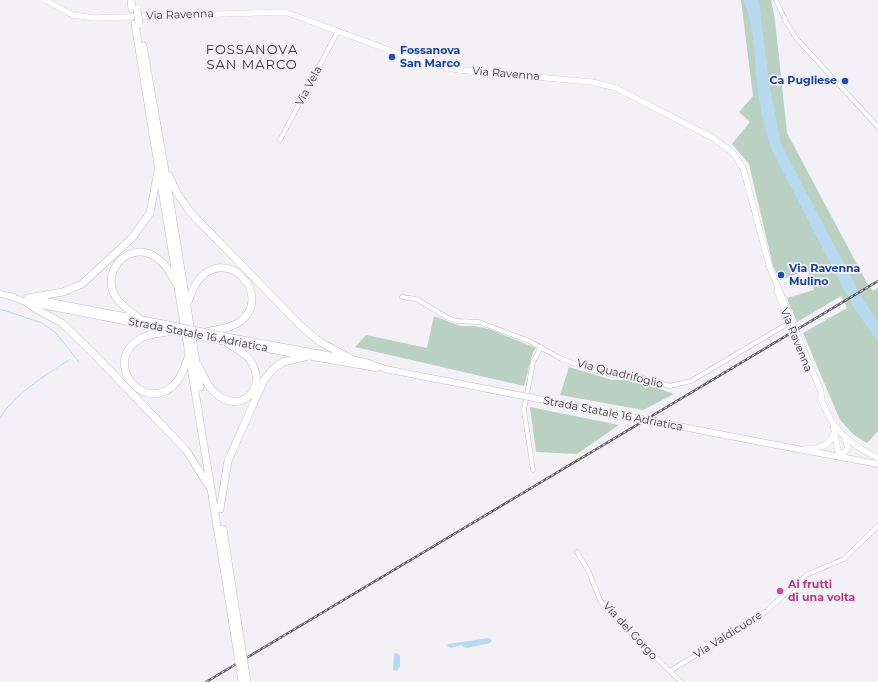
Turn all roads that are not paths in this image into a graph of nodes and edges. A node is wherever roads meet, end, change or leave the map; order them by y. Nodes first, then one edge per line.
1 (45, 0) edge
2 (131, 0) edge
3 (135, 0) edge
4 (776, 0) edge
5 (134, 9) junction
6 (338, 31) junction
7 (878, 127) edge
8 (280, 140) dead end
9 (162, 167) junction
10 (774, 278) junction
11 (179, 289) junction
12 (0, 294) edge
13 (402, 297) dead end
14 (27, 300) junction
15 (187, 305) junction
16 (140, 319) junction
17 (789, 323) junction
18 (151, 324) junction
19 (172, 331) junction
20 (206, 332) junction
21 (226, 342) joint
22 (234, 343) junction
23 (541, 347) junction
24 (189, 354) junction
25 (308, 356) junction
26 (352, 360) junction
27 (196, 362) junction
28 (385, 368) junction
29 (822, 400) junction
30 (832, 422) junction
31 (835, 431) junction
32 (844, 436) junction
33 (803, 449) junction
34 (841, 456) junction
35 (878, 458) edge
36 (878, 464) edge
37 (532, 470) dead end
38 (212, 491) junction
39 (220, 509) junction
40 (878, 526) edge
41 (577, 552) dead end
42 (228, 574) junction
43 (670, 671) junction
44 (243, 682) edge
45 (248, 682) edge
46 (680, 682) edge

1 - 6 main road, Via Ravenna
2 - 5 highway
3 - 5 highway
4 - 7 street
5 - 9 highway
6 - 8 street, Via Vela
6 - 10 main road, Via Ravenna
9 - 11 highway
9 - 14 highway
9 - 15 highway
9 - 26 highway
10 - 17 main road, Via Ravenna
10 - 29 main road, Via Ravenna
11 - 16 highway
11 - 24 highway
12 - 14 main road, Strada Statale 16 Adriatica
13 - 23 street, Via Quadrifoglio
14 - 16 main road, Strada Statale 16 Adriatica
14 - 18 main road, Strada Statale 16 Adriatica
14 - 38 highway
15 - 20 highway
15 - 27 highway
16 - 18 main road, Strada Statale 16 Adriatica
17 - 23 street, Via Quadrifoglio
17 - 29 main road, Via Ravenna
18 - 19 main road, Strada Statale 16 Adriatica
18 - 20 main road, Strada Statale 16 Adriatica, bridge
19 - 21 main road, Strada Statale 16 Adriatica, bridge
19 - 24 highway
20 - 22 main road, Strada Statale 16 Adriatica, bridge
21 - 22 highway
22 - 25 main road, Strada Statale 16 Adriatica
22 - 26 main road, Strada Statale 16 Adriatica
22 - 27 highway
23 - 37 street
24 - 38 highway
25 - 28 main road, Strada Statale 16 Adriatica
25 - 39 highway
26 - 28 main road, Strada Statale 16 Adriatica
27 - 39 highway
28 - 33 main road, Strada Statale 16 Adriatica, bridge
29 - 30 main road, Via Ravenna
30 - 31 main road, Via Ravenna
30 - 32 main road, Via Ravenna
31 - 33 main road
31 - 34 main road, Via Ravenna
32 - 34 main road
32 - 35 main road, Via Ravenna
33 - 34 main road, Strada Statale 16 Adriatica
34 - 36 main road
38 - 42 highway
39 - 42 highway
40 - 43 street, Via Valdicuore
41 - 43 street, Via del Gorgo
42 - 44 highway, bridge
42 - 45 highway, bridge
43 - 46 street, Via del Gorgo

